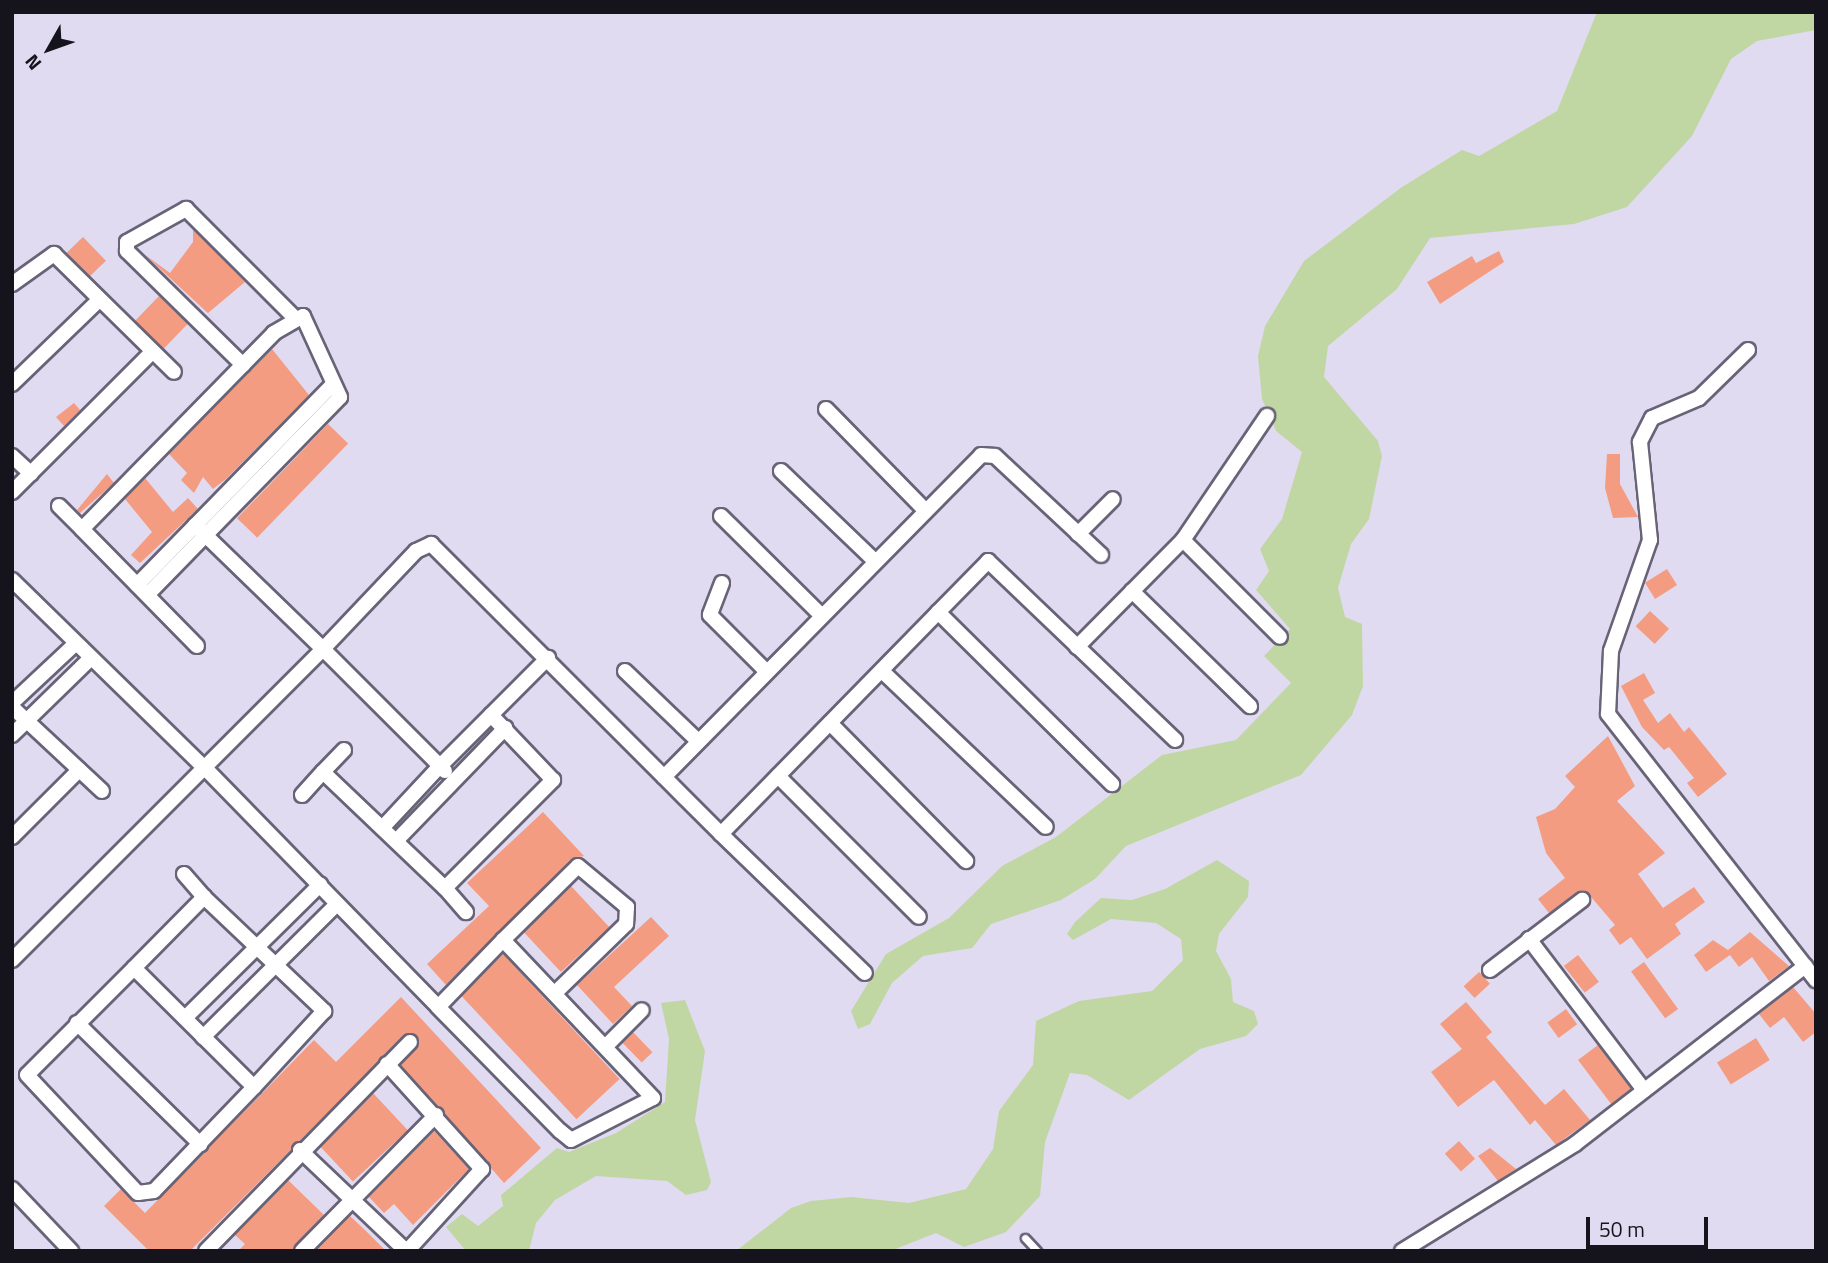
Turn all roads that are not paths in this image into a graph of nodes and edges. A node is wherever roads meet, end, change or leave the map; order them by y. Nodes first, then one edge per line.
1 (12, 285) edge
2 (99, 300) junction
3 (294, 317) junction
4 (1748, 351) dead end
5 (152, 352) junction
6 (243, 365) junction
7 (174, 372) dead end
8 (12, 384) edge
9 (825, 409) dead end
10 (1267, 416) dead end
11 (12, 456) edge
12 (781, 471) dead end
13 (31, 474) junction
14 (12, 492) edge
15 (1113, 499) dead end
16 (59, 506) dead end
17 (925, 510) junction
18 (721, 516) dead end
19 (82, 529) junction
20 (200, 529) junction
21 (1078, 534) junction
22 (1182, 540) junction
23 (1101, 555) dead end
24 (875, 561) junction
25 (12, 580) edge
26 (722, 583) dead end
27 (143, 589) junction
28 (1132, 591) junction
29 (938, 612) junction
30 (821, 615) junction
31 (1280, 637) dead end
32 (75, 644) junction
33 (197, 646) dead end
34 (1077, 647) junction
35 (323, 649) junction
36 (548, 658) junction
37 (90, 659) junction
38 (625, 671) dead end
39 (766, 671) junction
40 (882, 671) junction
41 (13, 705) edge
42 (1250, 706) dead end
43 (491, 715) junction
44 (28, 720) junction
45 (830, 723) junction
46 (505, 728) junction
47 (12, 736) edge
48 (1175, 740) dead end
49 (698, 741) junction
50 (344, 750) dead end
51 (440, 766) junction
52 (206, 769) junction
53 (79, 770) junction
54 (323, 772) junction
55 (778, 776) junction
56 (664, 777) junction
57 (454, 780) junction
58 (1112, 784) dead end
59 (102, 791) dead end
60 (302, 795) dead end
61 (384, 826) junction
62 (1045, 827) dead end
63 (721, 835) junction
64 (12, 837) edge
65 (397, 840) junction
66 (966, 861) dead end
67 (184, 874) dead end
68 (320, 885) junction
69 (445, 888) junction
70 (204, 897) junction
71 (1582, 900) dead end
72 (337, 904) junction
73 (466, 912) dead end
74 (919, 917) dead end
75 (1529, 939) junction
76 (503, 940) junction
77 (257, 947) junction
78 (12, 960) edge
79 (275, 964) junction
80 (1805, 966) junction
81 (134, 968) junction
82 (1490, 970) dead end
83 (865, 973) dead end
84 (1816, 980) edge
85 (555, 993) junction
86 (438, 1007) junction
87 (642, 1010) dead end
88 (185, 1018) junction
89 (77, 1023) junction
90 (203, 1037) junction
91 (410, 1042) dead end
92 (607, 1045) junction
93 (387, 1064) junction
94 (254, 1087) junction
95 (1644, 1090) junction
96 (436, 1115) junction
97 (200, 1144) junction
98 (300, 1150) junction
99 (12, 1189) edge
100 (354, 1199) junction
101 (1026, 1238) dead end
102 (71, 1251) edge
103 (206, 1251) edge
104 (302, 1251) edge
105 (406, 1251) edge
106 (1037, 1251) edge
107 (1402, 1251) edge

1 - 2 street
2 - 5 street
2 - 8 street
3 - 6 street
3 - 6 street
3 - 20 street
4 - 80 street
5 - 7 street
5 - 13 street
6 - 19 street
9 - 17 street
10 - 22 street
11 - 13 street
12 - 24 street
13 - 14 street
15 - 21 street
16 - 19 street
17 - 21 street
17 - 24 street
18 - 30 street
19 - 27 street
20 - 27 street
20 - 35 street
21 - 23 street
22 - 28 street
22 - 31 street
24 - 30 street
25 - 32 street
26 - 39 street
27 - 33 street
28 - 34 street
28 - 42 street
29 - 34 street
29 - 40 street
29 - 58 street
30 - 39 street
32 - 37 street
32 - 41 street
34 - 48 street
35 - 36 street
35 - 51 street
35 - 52 street
36 - 43 street
36 - 56 street
37 - 44 street
37 - 52 street
38 - 49 street
39 - 49 street
40 - 45 street
40 - 62 street
41 - 44 street
43 - 46 street
43 - 51 street
44 - 47 street
44 - 53 street
45 - 55 street
45 - 66 street
46 - 57 street
46 - 69 street
49 - 56 street
50 - 54 street
51 - 57 street
51 - 61 street
52 - 68 street
52 - 78 street
53 - 59 street
53 - 64 street
54 - 60 street
54 - 61 street
55 - 63 street
55 - 74 street
56 - 63 street
57 - 65 street
61 - 65 street
63 - 83 street
65 - 69 street
67 - 70 street
68 - 72 street
68 - 77 street
69 - 73 street
70 - 77 street
70 - 81 street
71 - 75 street
72 - 79 street
72 - 86 street
75 - 82 street
75 - 95 street
76 - 85 street
76 - 85 street
76 - 86 street
77 - 79 street
77 - 88 street
79 - 90 street
79 - 94 street
80 - 84 street
80 - 95 street
81 - 88 street
81 - 89 street
85 - 92 street
86 - 92 street
87 - 92 street
88 - 90 street
89 - 97 street
89 - 97 street
90 - 94 street
91 - 93 street
93 - 96 street
93 - 98 street
94 - 97 street
95 - 107 street
96 - 100 street
96 - 105 street
98 - 100 street
98 - 103 street
99 - 102 street
100 - 104 street
100 - 105 street
101 - 106 lane

